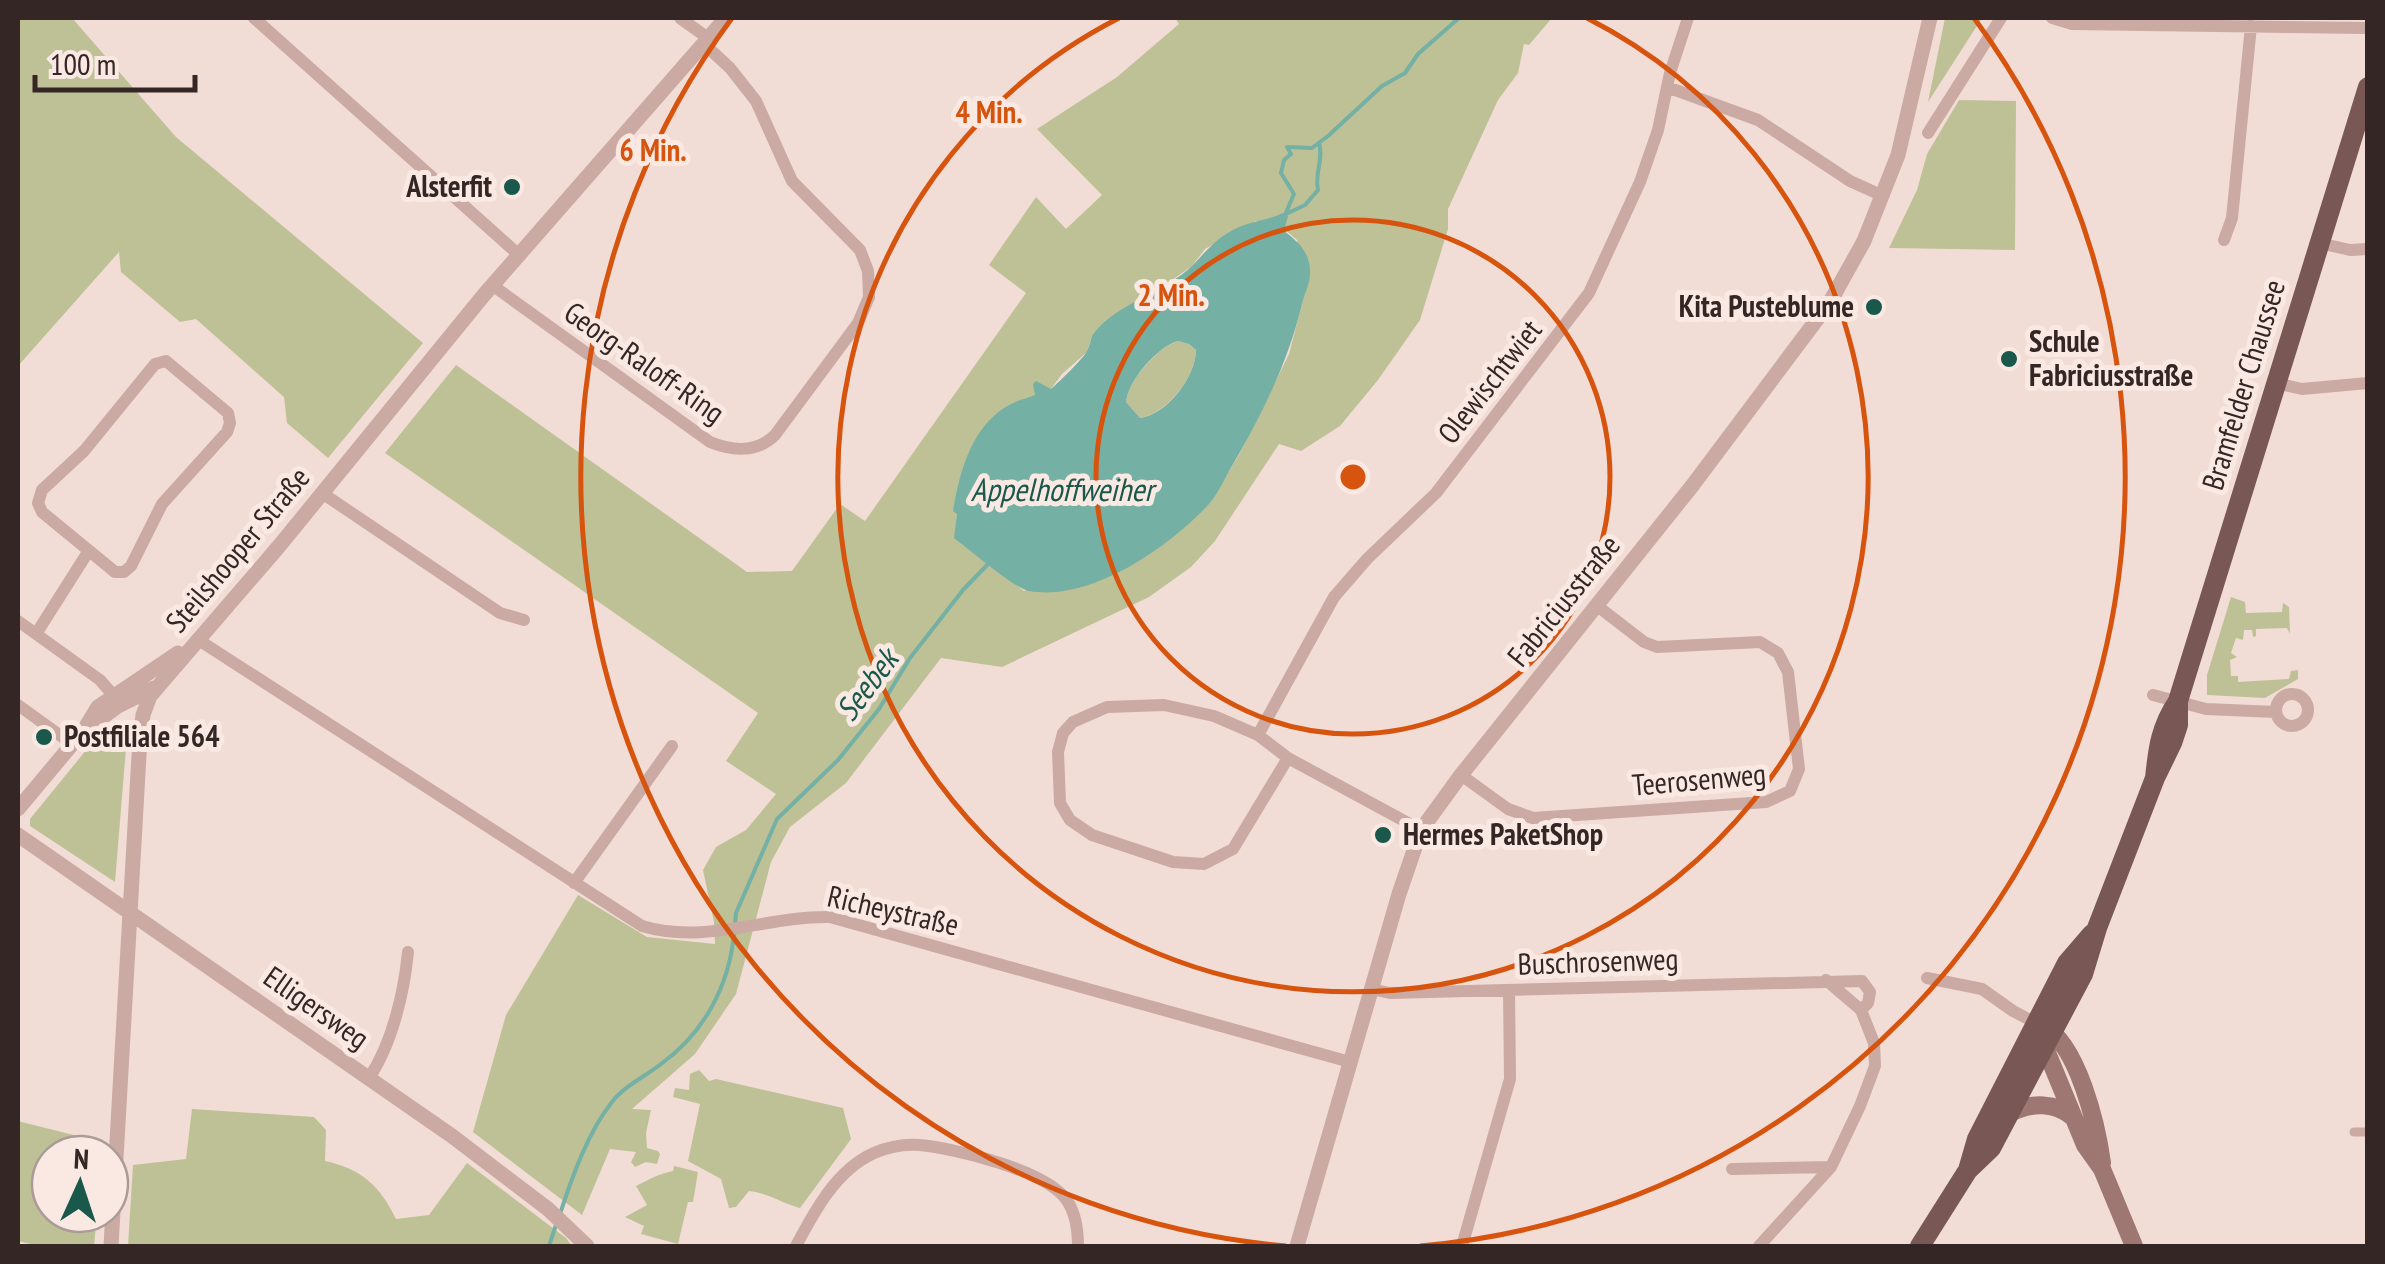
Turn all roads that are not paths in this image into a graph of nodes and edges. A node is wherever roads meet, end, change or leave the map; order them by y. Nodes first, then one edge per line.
1 (254, 18) edge
2 (680, 18) edge
3 (726, 18) edge
4 (1688, 18) edge
5 (1930, 18) edge
6 (2001, 18) edge
7 (2052, 18) edge
8 (2251, 26) junction
9 (2368, 28) edge
10 (706, 41) junction
11 (2368, 86) edge
12 (1667, 87) junction
13 (1928, 133) dead end
14 (1883, 196) junction
15 (2224, 240) dead end
16 (2319, 242) junction
17 (2368, 250) edge
18 (518, 254) junction
19 (492, 286) junction
20 (2276, 383) junction
21 (2368, 383) edge
22 (322, 493) junction
23 (88, 552) junction
24 (1596, 605) junction
25 (524, 620) dead end
26 (18, 621) edge
27 (36, 634) junction
28 (198, 639) junction
29 (157, 686) junction
30 (2153, 695) dead end
31 (113, 696) junction
32 (2178, 702) junction
33 (18, 704) edge
34 (2276, 712) dead end
35 (84, 730) junction
36 (1258, 734) junction
37 (72, 744) junction
38 (672, 746) dead end
39 (1288, 758) junction
40 (1461, 775) junction
41 (18, 809) edge
42 (1421, 830) junction
43 (18, 835) edge
44 (574, 883) junction
45 (129, 912) junction
46 (408, 952) dead end
47 (1927, 978) dead end
48 (1826, 980) junction
49 (1371, 990) junction
50 (1508, 990) junction
51 (1861, 1010) junction
52 (2045, 1035) junction
53 (1350, 1062) junction
54 (369, 1078) junction
55 (2010, 1113) junction
56 (2074, 1118) junction
57 (2354, 1132) dead end
58 (2368, 1132) edge
59 (1831, 1166) junction
60 (1732, 1169) dead end
61 (2102, 1169) junction
62 (1968, 1170) junction
63 (577, 1236) edge
64 (111, 1246) edge
65 (796, 1246) edge
66 (1078, 1246) edge
67 (1296, 1246) edge
68 (1462, 1246) edge
69 (1760, 1246) edge
70 (1920, 1246) edge
71 (2134, 1246) edge

1 - 18 street
2 - 10 street
3 - 10 street, Steilshooper Straße
4 - 12 street, Olewischtwiet
5 - 14 street, Fabriciusstraße
6 - 13 street
7 - 8 street
8 - 9 street
8 - 15 street
10 - 18 street, Steilshooper Straße
10 - 19 street, Georg-Raloff-Ring
11 - 16 main road, Bramfelder Chaussee
12 - 14 street
12 - 36 street, Olewischtwiet
14 - 24 street, Fabriciusstraße
16 - 17 street
16 - 20 main road, Bramfelder Chaussee
18 - 19 street, Steilshooper Straße
19 - 22 street, Steilshooper Straße
20 - 21 street
20 - 32 main road, Bramfelder Chaussee
22 - 25 street
22 - 28 street, Steilshooper Straße
23 - 23 street
23 - 27 street
24 - 40 street, Fabriciusstraße
24 - 40 street, Teerosenweg
26 - 27 street
27 - 31 street
28 - 29 street, Steilshooper Straße
28 - 31 street
28 - 44 street, Richeystraße
29 - 35 street
29 - 45 street, Steilshooper Straße
30 - 32 street
31 - 35 street
32 - 34 street
32 - 52 main road, Bramfelder Chaussee
33 - 37 street
35 - 37 street
36 - 39 street
36 - 39 street
37 - 41 street
38 - 44 street
39 - 42 street
40 - 42 street, Fabriciusstraße
42 - 49 street, Fabriciusstraße
43 - 45 street, Elligersweg
44 - 53 street, Richeystraße
45 - 54 street, Elligersweg
45 - 64 street, Steilshooper Straße
46 - 54 street
47 - 52 street
48 - 50 street, Buschrosenweg
48 - 51 street
48 - 51 street, Buschrosenweg
49 - 50 street, Buschrosenweg
49 - 53 street, Fabriciusstraße
50 - 68 street
51 - 59 street, Buschrosenweg
52 - 55 main road, Bramfelder Chaussee
52 - 56 main road
52 - 61 main road
52 - 62 main road, Bramfelder Chaussee
53 - 67 street, Fabriciusstraße
54 - 63 street, Elligersweg
55 - 56 main road
55 - 62 main road, Bramfelder Chaussee
56 - 61 main road
57 - 58 street
59 - 60 street
59 - 69 street, Buschrosenweg
61 - 71 main road
62 - 70 main road, Bramfelder Chaussee
65 - 66 street

